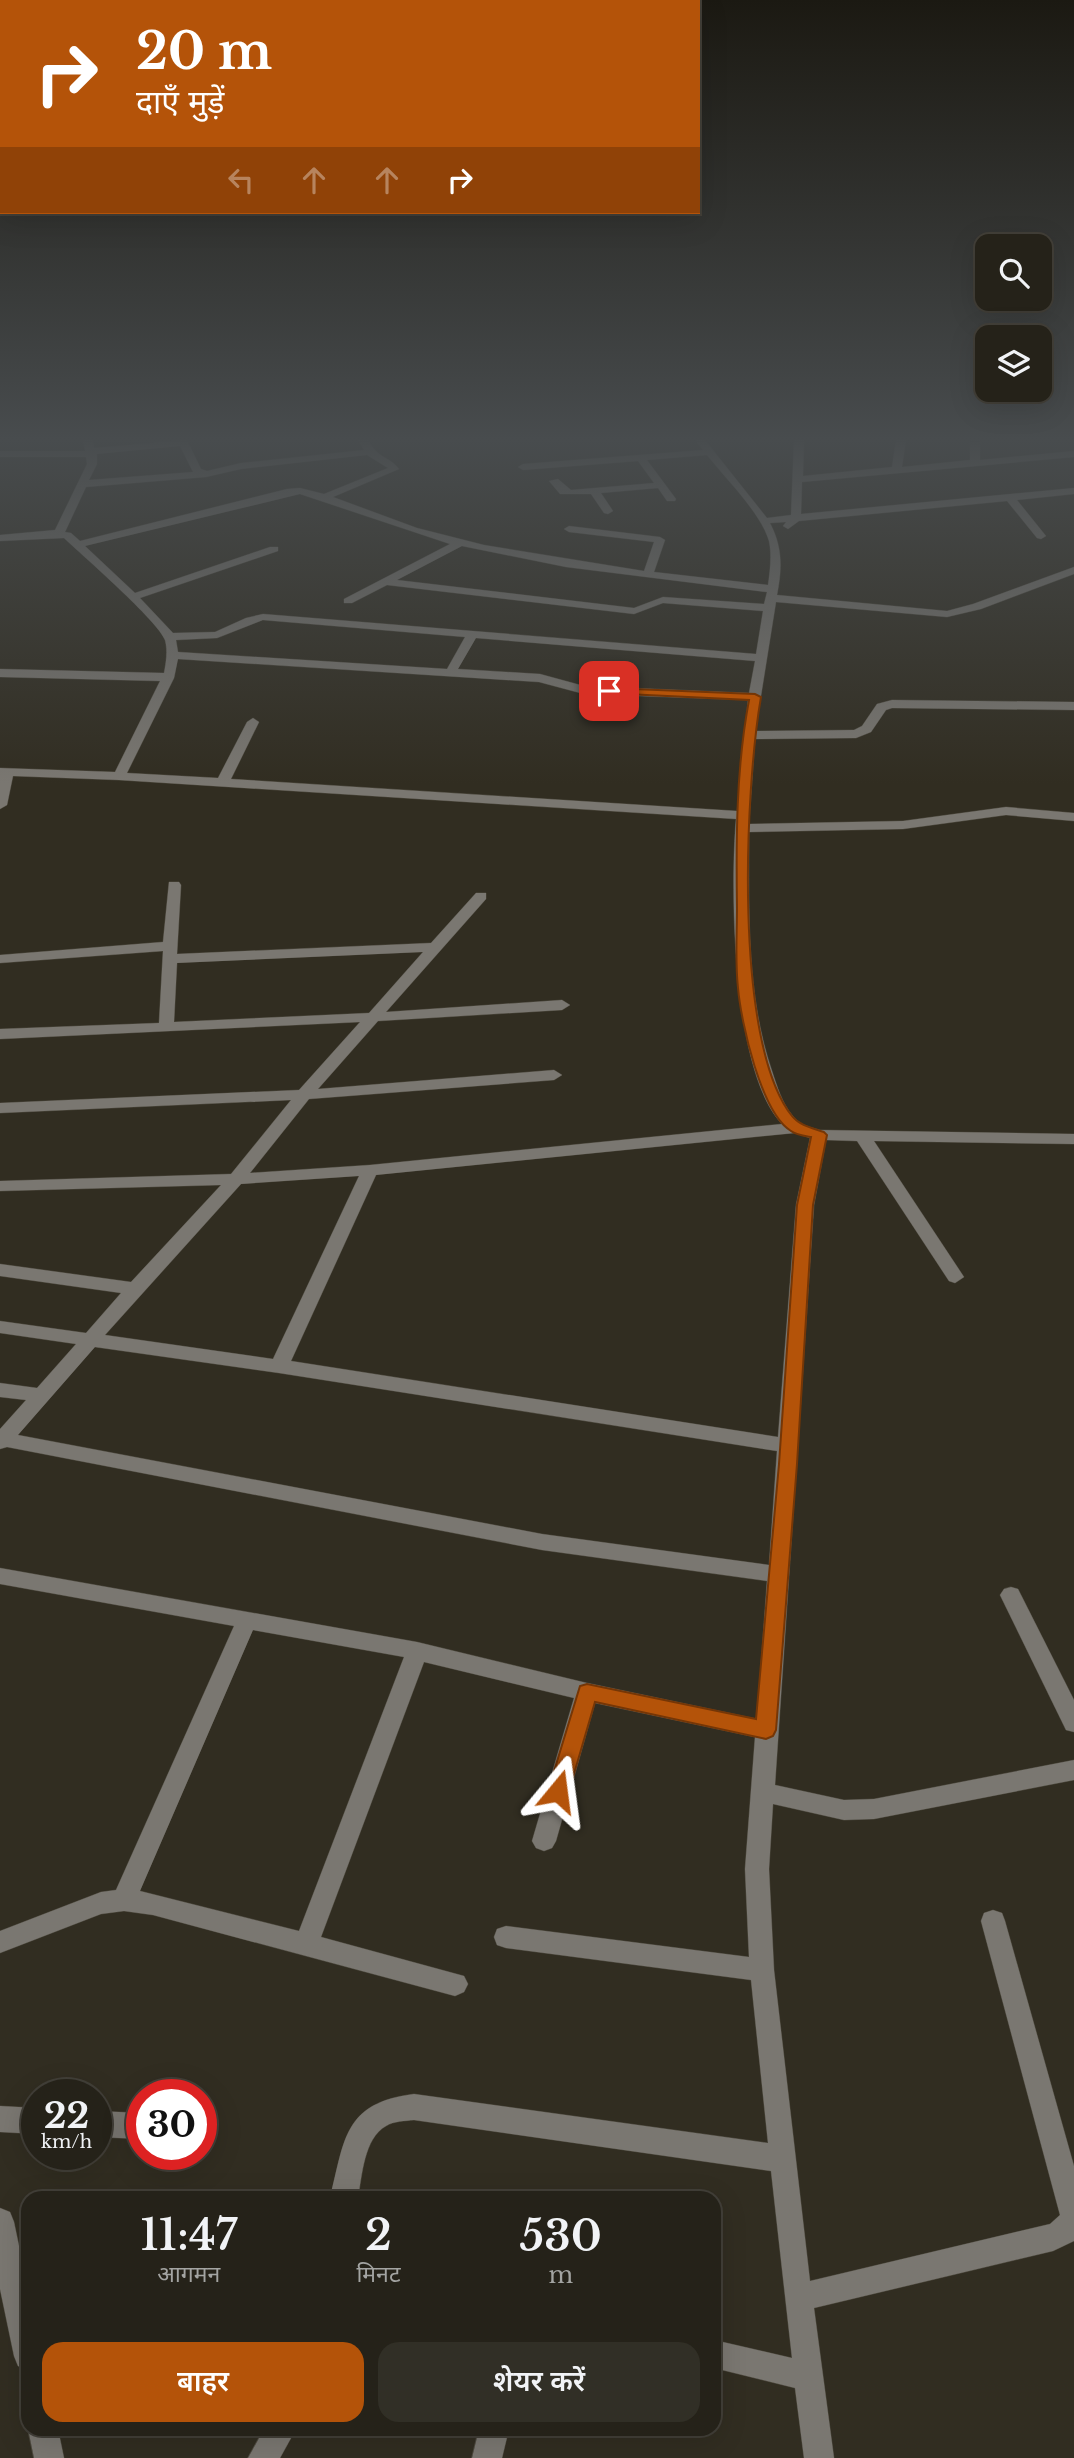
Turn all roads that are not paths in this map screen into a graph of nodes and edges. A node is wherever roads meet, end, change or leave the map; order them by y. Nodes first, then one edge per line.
1 (87, 555) edge
2 (260, 555) edge
3 (437, 555) edge
4 (525, 555) edge
5 (655, 555) edge
6 (775, 555) edge
7 (1074, 570) edge
8 (648, 574) junction
9 (387, 583) junction
10 (133, 597) junction
11 (771, 598) junction
12 (348, 601) dead end
13 (471, 636) junction
14 (170, 637) junction
15 (173, 655) junction
16 (762, 658) junction
17 (451, 672) junction
18 (0, 673) edge
19 (168, 678) junction
20 (755, 697) junction
21 (1074, 706) edge
22 (253, 722) dead end
23 (749, 735) junction
24 (4, 772) edge
25 (119, 776) junction
26 (223, 782) junction
27 (0, 805) edge
28 (1074, 817) edge
29 (744, 822) junction
30 (174, 885) dead end
31 (481, 896) dead end
32 (435, 947) junction
33 (170, 953) junction
34 (0, 959) edge
35 (562, 1005) dead end
36 (374, 1017) junction
37 (166, 1027) junction
38 (0, 1034) edge
39 (554, 1076) dead end
40 (304, 1095) junction
41 (0, 1108) edge
42 (796, 1128) junction
43 (819, 1135) junction
44 (862, 1135) junction
45 (1073, 1141) edge
46 (370, 1170) junction
47 (236, 1179) junction
48 (0, 1186) edge
49 (0, 1270) edge
50 (954, 1277) dead end
51 (135, 1289) junction
52 (0, 1327) edge
53 (92, 1339) junction
54 (279, 1366) junction
55 (0, 1390) edge
56 (41, 1395) junction
57 (1, 1441) edge
58 (789, 1446) junction
59 (780, 1575) junction
60 (0, 1576) edge
61 (1011, 1595) dead end
62 (247, 1620) junction
63 (418, 1651) junction
64 (587, 1692) junction
65 (1074, 1723) edge
66 (766, 1730) junction
67 (1074, 1770) edge
68 (763, 1792) junction
69 (544, 1841) dead end
70 (124, 1900) junction
71 (993, 1921) dead end
72 (506, 1937) dead end
73 (0, 1942) edge
74 (306, 1944) junction
75 (762, 1970) junction
76 (456, 1983) dead end
77 (0, 2119) edge
78 (21, 2120) edge
79 (784, 2159) junction
80 (346, 2191) edge
81 (1074, 2216) edge
82 (0, 2222) edge
83 (798, 2298) junction
84 (21, 2322) edge
85 (721, 2356) edge
86 (808, 2378) junction
87 (45, 2436) edge
88 (277, 2436) edge
89 (492, 2436) edge
90 (50, 2458) edge
91 (263, 2458) edge
92 (487, 2458) edge
93 (819, 2458) edge

1 - 10 street
2 - 10 street
3 - 9 street
4 - 8 street
5 - 8 street
6 - 11 street
7 - 11 street
8 - 11 street
9 - 11 street
9 - 12 street
10 - 14 street
11 - 16 street
13 - 14 street
13 - 16 street
13 - 17 street
14 - 15 street
15 - 17 street
15 - 19 street
16 - 20 street
17 - 20 street
18 - 19 street
19 - 25 street
20 - 23 street
21 - 23 street
22 - 26 street
23 - 29 street
24 - 25 street
24 - 27 street
25 - 26 street
26 - 29 street
28 - 29 street
29 - 42 street
30 - 33 street
31 - 32 street
32 - 33 street
32 - 36 street
33 - 34 street
33 - 37 street
35 - 36 street
36 - 37 street
36 - 40 street
37 - 38 street
39 - 40 street
40 - 41 street
40 - 47 street
42 - 43 street
42 - 46 street
43 - 44 street
43 - 58 street
44 - 45 street
44 - 50 street
46 - 47 street
46 - 54 street
47 - 48 street
47 - 51 street
49 - 51 street
51 - 53 street
52 - 53 street
53 - 54 street
53 - 56 street
54 - 58 street
55 - 56 street
56 - 57 street
57 - 59 street
58 - 59 street
59 - 66 street
60 - 62 street
61 - 65 street
62 - 63 street
62 - 70 street
63 - 64 street
63 - 74 street
64 - 66 street
64 - 69 street
66 - 68 street
67 - 68 street
68 - 75 street
70 - 73 street
70 - 74 street
71 - 81 street
72 - 75 street
74 - 76 street
75 - 79 street
77 - 78 street
79 - 80 street
79 - 83 street
81 - 83 street
82 - 84 street
83 - 86 street
85 - 86 street
86 - 93 street
87 - 90 street
88 - 91 street
89 - 92 street

